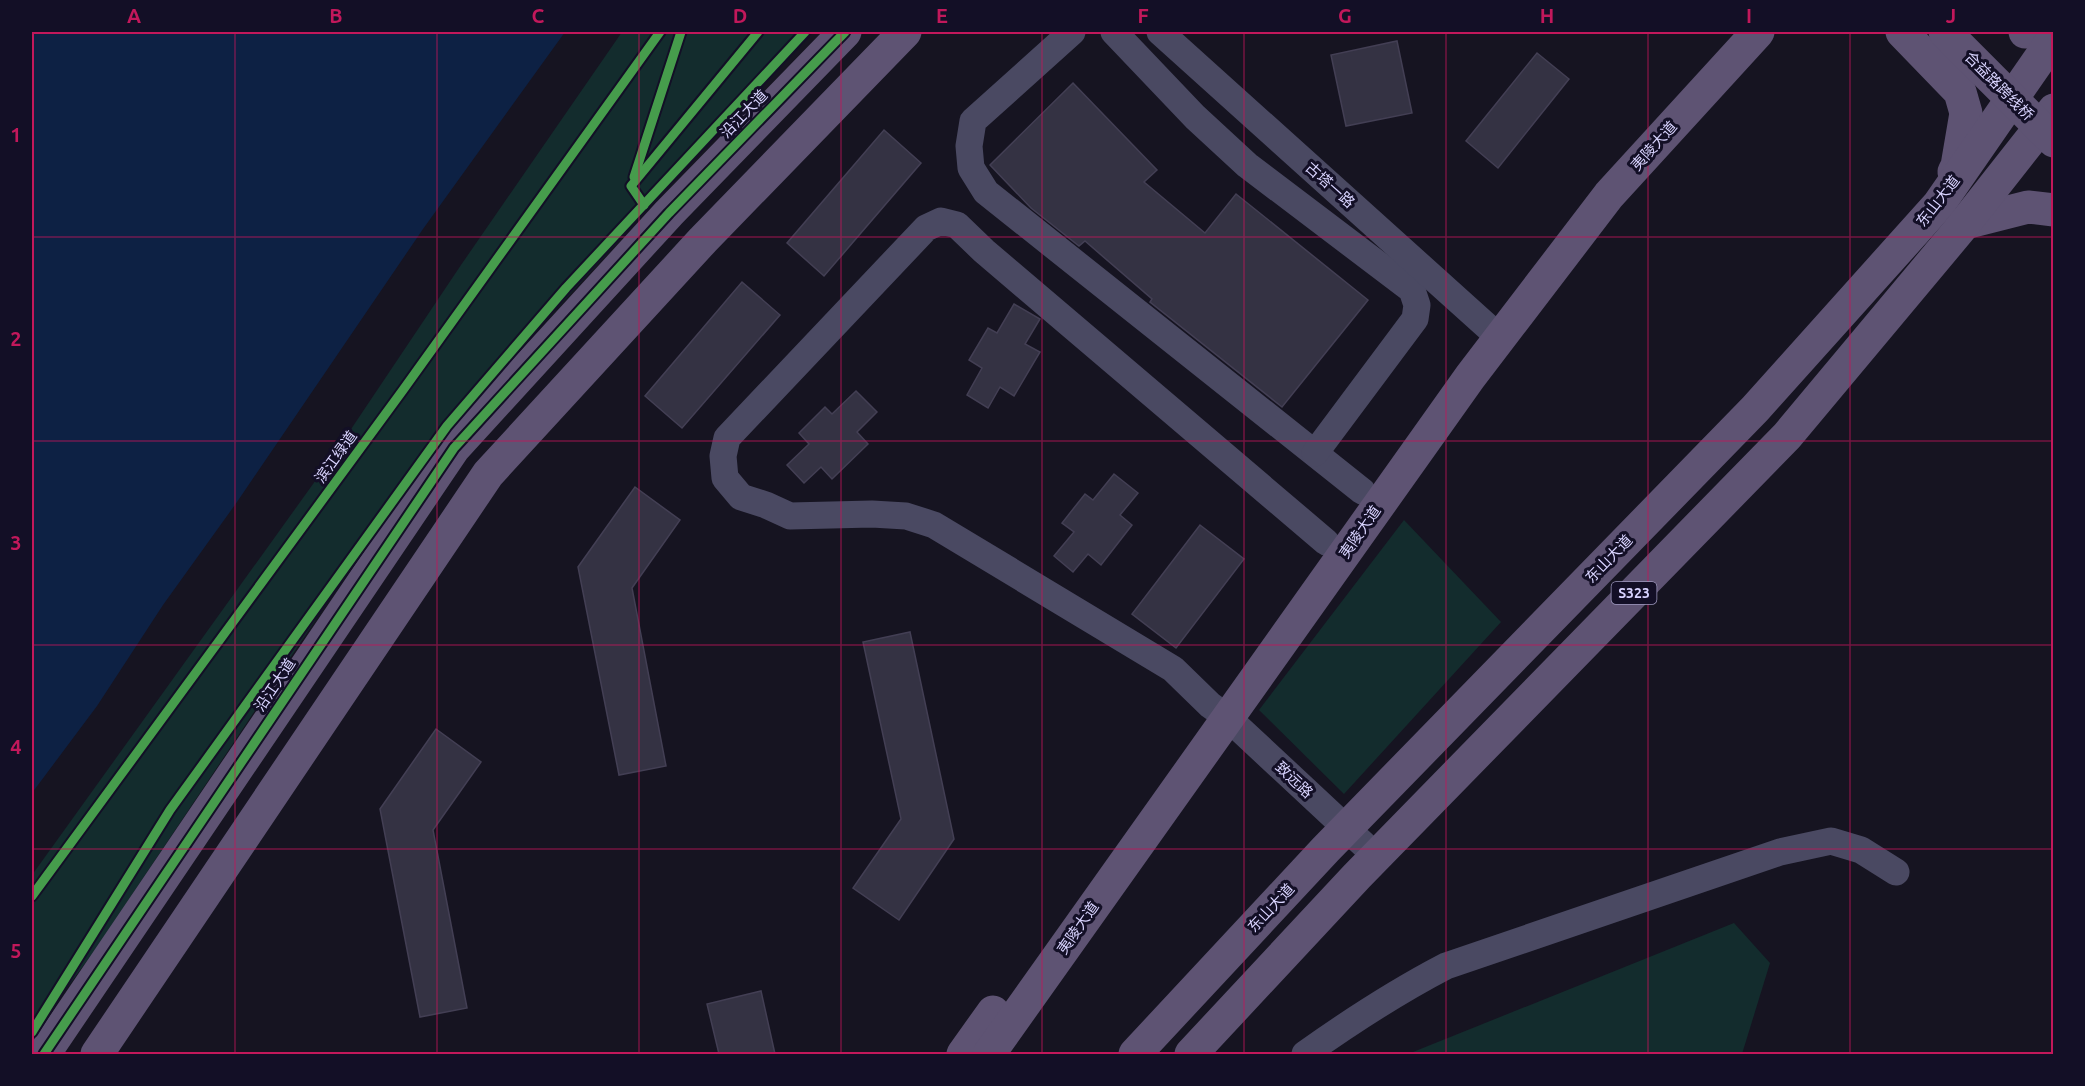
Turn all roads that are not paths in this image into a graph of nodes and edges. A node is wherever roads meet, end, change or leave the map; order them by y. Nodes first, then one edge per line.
1 (845, 32) edge
2 (905, 32) edge
3 (1072, 32) edge
4 (1114, 32) edge
5 (1160, 32) edge
6 (1728, 32) edge
7 (1758, 32) edge
8 (1902, 32) edge
9 (1945, 32) edge
10 (1974, 32) edge
11 (2054, 38) edge
12 (2054, 110) edge
13 (2054, 141) edge
14 (1939, 204) junction
15 (2054, 210) edge
16 (1965, 223) junction
17 (1492, 331) junction
18 (1150, 413) dead end
19 (1206, 438) junction
20 (1315, 453) junction
21 (1362, 491) junction
22 (1326, 542) junction
23 (1219, 712) junction
24 (1346, 828) junction
25 (1376, 856) junction
26 (1896, 872) dead end
27 (44, 1054) edge
28 (97, 1054) edge
29 (963, 1054) edge
30 (989, 1054) edge
31 (1135, 1054) edge
32 (1191, 1054) edge
33 (1305, 1054) edge

1 - 27 main road, 沿江大道
2 - 28 main road
3 - 20 street
4 - 20 street
5 - 17 street, 古塔一路
6 - 17 main road, 夷陵大道
7 - 17 main road, 夷陵大道
8 - 14 main road
9 - 13 main road, 合益路跨线桥, bridge
10 - 12 main road, 合益路跨线桥
11 - 14 main road, 东山大道
12 - 16 main road, S323
14 - 24 main road, 东山大道
15 - 16 main road
16 - 25 main road, S323
17 - 21 main road, 夷陵大道
17 - 23 main road, 夷陵大道
18 - 19 street
19 - 22 street, 致远路
19 - 23 street, 致远路
20 - 21 street
21 - 22 main road, 夷陵大道
22 - 23 main road, 夷陵大道
23 - 24 street, 致远路
23 - 29 main road, 夷陵大道
23 - 30 main road, 夷陵大道
24 - 25 street, 致远路
24 - 31 main road, 东山大道
25 - 32 main road, S323
26 - 33 street

